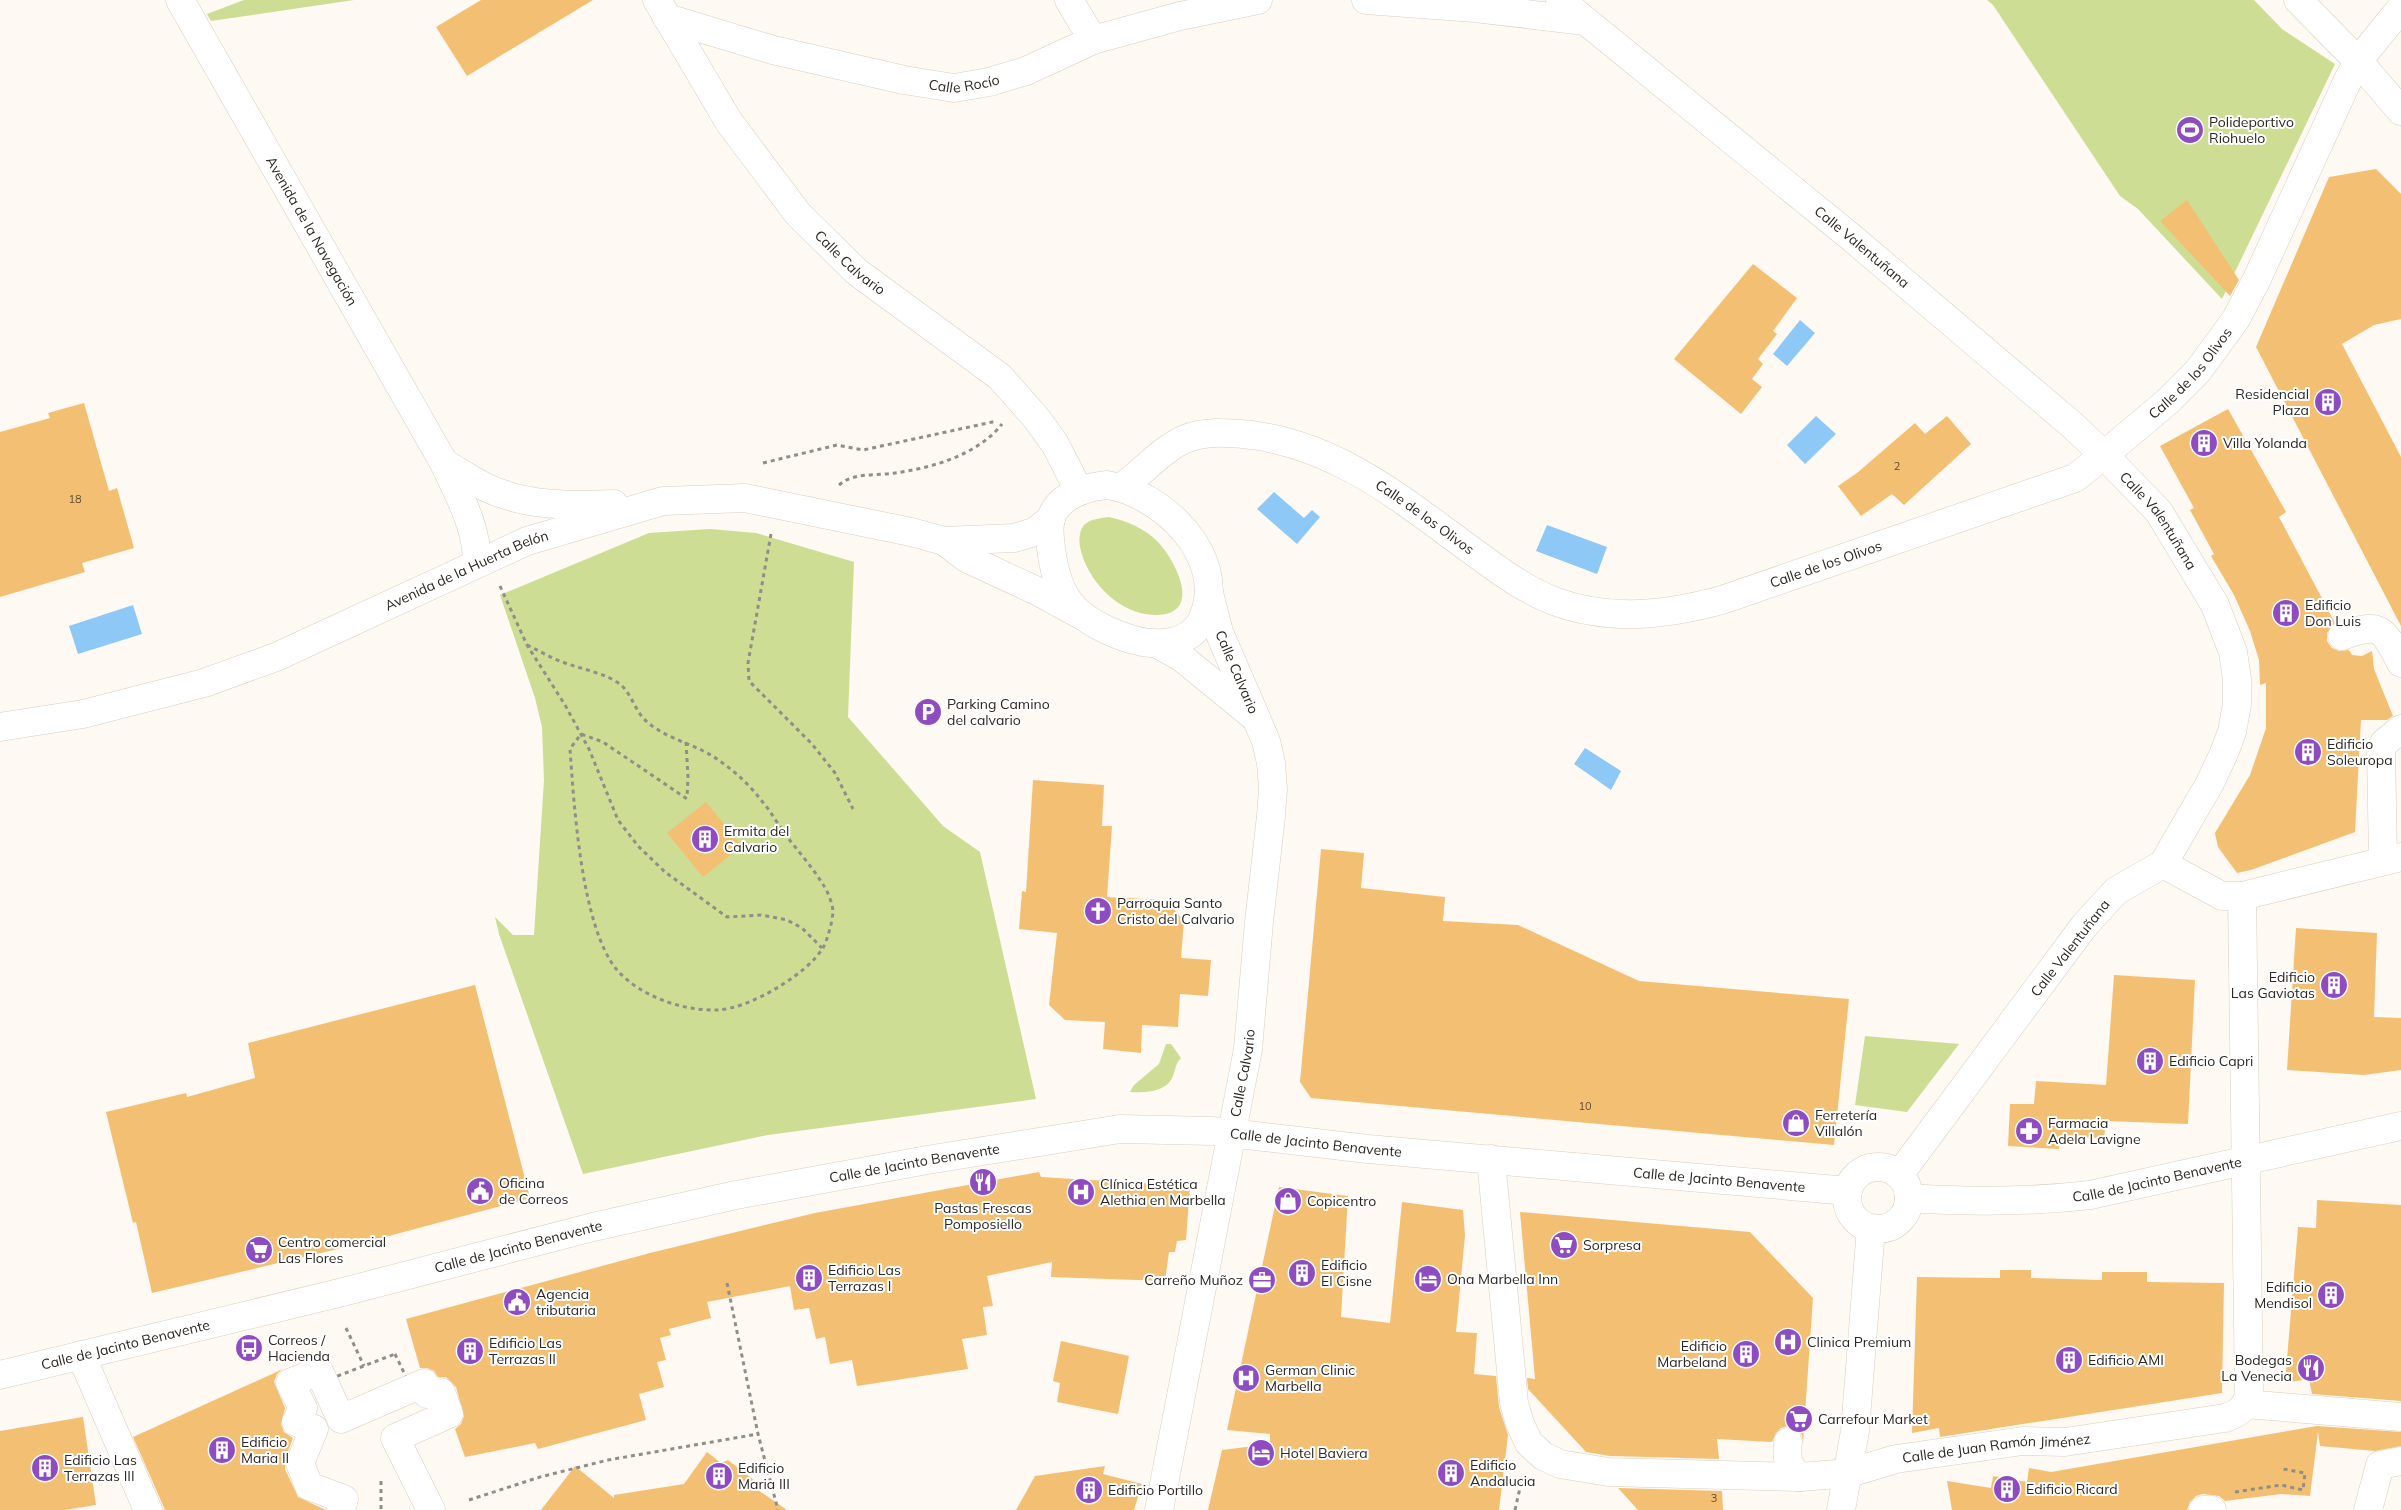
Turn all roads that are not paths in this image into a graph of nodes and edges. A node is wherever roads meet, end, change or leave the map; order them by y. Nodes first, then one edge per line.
1 (180, 0) edge
2 (1069, 0) edge
3 (1258, 0) edge
4 (1366, 0) edge
5 (1560, 0) edge
6 (2298, 0) edge
7 (2401, 8) edge
8 (662, 9) edge
9 (1585, 21) junction
10 (1094, 40) junction
11 (2358, 61) junction
12 (2401, 111) edge
13 (2104, 455) junction
14 (444, 463) junction
15 (1122, 487) junction
16 (1079, 491) junction
17 (663, 502) junction
18 (1051, 518) junction
19 (944, 541) junction
20 (482, 561) junction
21 (1209, 593) junction
22 (1081, 615) junction
23 (2342, 636) dead end
24 (1157, 644) junction
25 (2401, 663) edge
26 (1258, 721) junction
27 (0, 727) edge
28 (2401, 729) edge
29 (2392, 859) edge
30 (2163, 864) junction
31 (2242, 896) junction
32 (2401, 1126) edge
33 (1233, 1133) junction
34 (1492, 1159) junction
35 (2246, 1160) junction
36 (1904, 1186) junction
37 (1848, 1192) junction
38 (1871, 1228) junction
39 (81, 1355) junction
40 (0, 1375) edge
41 (2246, 1404) junction
42 (2401, 1417) edge
43 (1788, 1442) dead end
44 (2401, 1460) edge
45 (1849, 1473) junction
46 (1800, 1477) junction
47 (148, 1510) edge
48 (341, 1510) edge
49 (431, 1510) edge
50 (1159, 1510) edge
51 (1841, 1510) edge
52 (2203, 1510) edge
53 (2212, 1510) edge
54 (2368, 1510) edge

1 - 14 street, Avenida de la Navegación
2 - 10 street
3 - 10 street, Calle Rocío
4 - 9 street
5 - 9 street, Calle Valentuñana
6 - 11 street
7 - 11 street, Calle de los Olivos
8 - 10 street, Calle Rocío
8 - 16 street, Calle Calvario
9 - 13 street, Calle Valentuñana
11 - 12 street
11 - 13 street, Calle de los Olivos
13 - 15 street, Calle de los Olivos
13 - 30 street, Calle Valentuñana
14 - 17 street, Avenida de la Navegación
14 - 20 street, Avenida de la Navegación
15 - 16 street
15 - 21 street
16 - 18 street
17 - 19 street, Avenida de la Huerta Belón
17 - 20 street, Avenida de la Huerta Belón
18 - 19 street, Avenida de la Huerta Belón
18 - 22 street
19 - 22 street, Avenida de la Huerta Belón
20 - 27 street, Avenida de la Huerta Belón
21 - 24 street
21 - 26 street, Calle Calvario
22 - 24 street
23 - 25 street
24 - 26 street, Calle Calvario
26 - 33 street, Calle Calvario
28 - 29 street
29 - 31 street
30 - 31 street
30 - 36 street, Calle Valentuñana
31 - 35 street
32 - 35 street, Calle de Jacinto Benavente
33 - 34 street, Calle de Jacinto Benavente
33 - 39 street, Calle de Jacinto Benavente
33 - 50 street, Calle Calvario
34 - 37 street, Calle de Jacinto Benavente
34 - 46 street, Calle de Juan Ramón Jiménez
35 - 36 street, Calle de Jacinto Benavente
35 - 41 street
36 - 37 street
36 - 38 street
37 - 38 street
38 - 45 street
39 - 40 street, Calle de Jacinto Benavente
39 - 47 street
41 - 42 street
41 - 45 street, Calle de Juan Ramón Jiménez
43 - 46 street
44 - 54 street
45 - 46 street, Calle de Juan Ramón Jiménez
45 - 51 street
48 - 49 street
52 - 53 street

